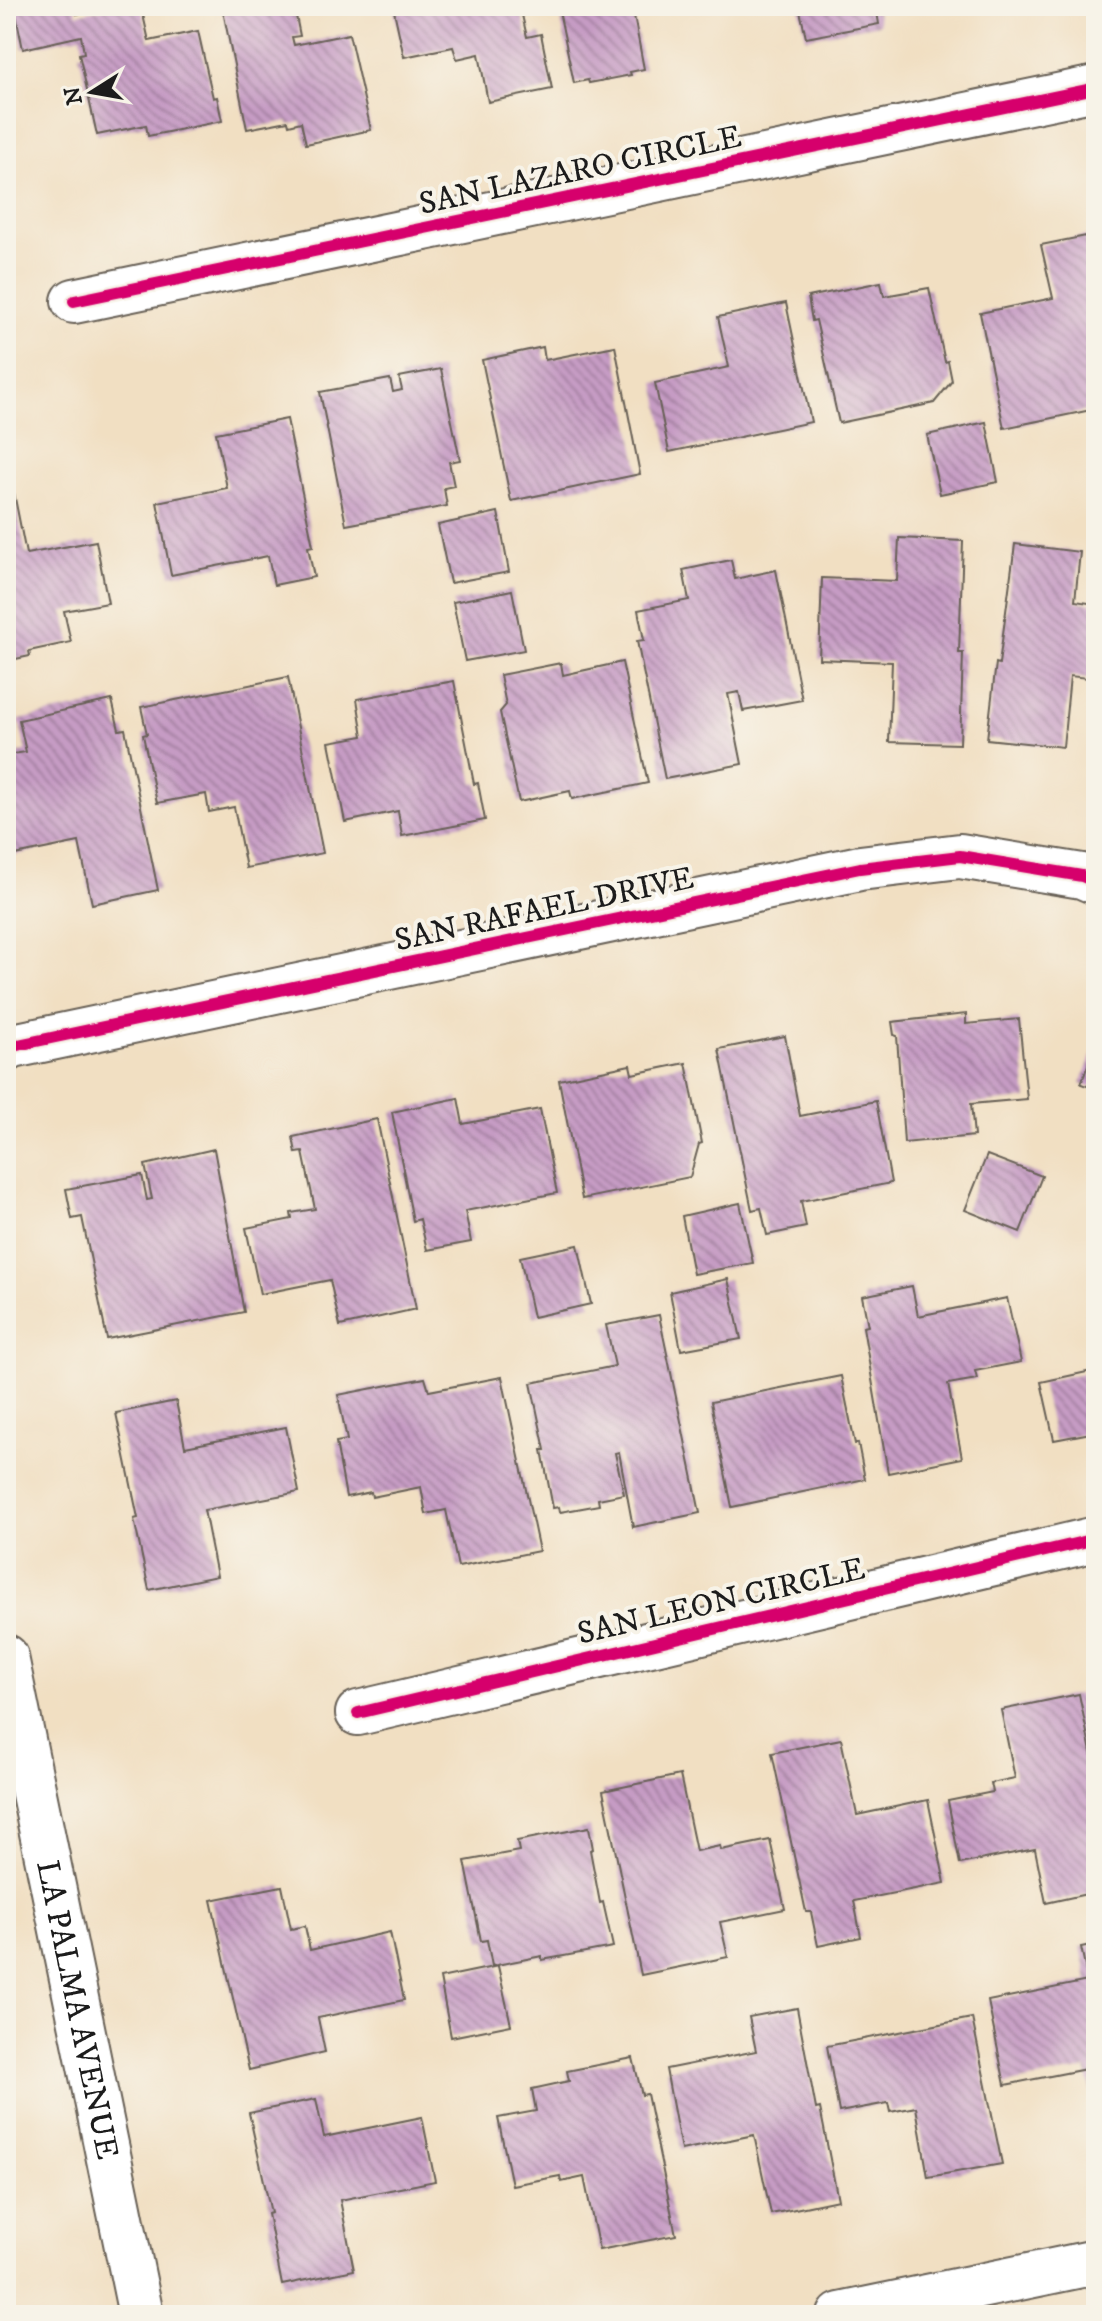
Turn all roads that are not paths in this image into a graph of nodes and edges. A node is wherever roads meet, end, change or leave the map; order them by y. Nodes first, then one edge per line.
1 (1096, 88) edge
2 (74, 301) dead end
3 (1096, 882) edge
4 (6, 1050) edge
5 (1096, 1539) edge
6 (6, 1657) edge
7 (358, 1713) dead end
8 (1096, 2262) edge
9 (141, 2315) edge
10 (840, 2315) edge

1 - 2 street, SAN LAZARO CIRCLE
3 - 4 street, SAN RAFAEL DRIVE
5 - 7 street, SAN LEON CIRCLE
6 - 9 street, LA PALMA AVENUE
8 - 10 street

